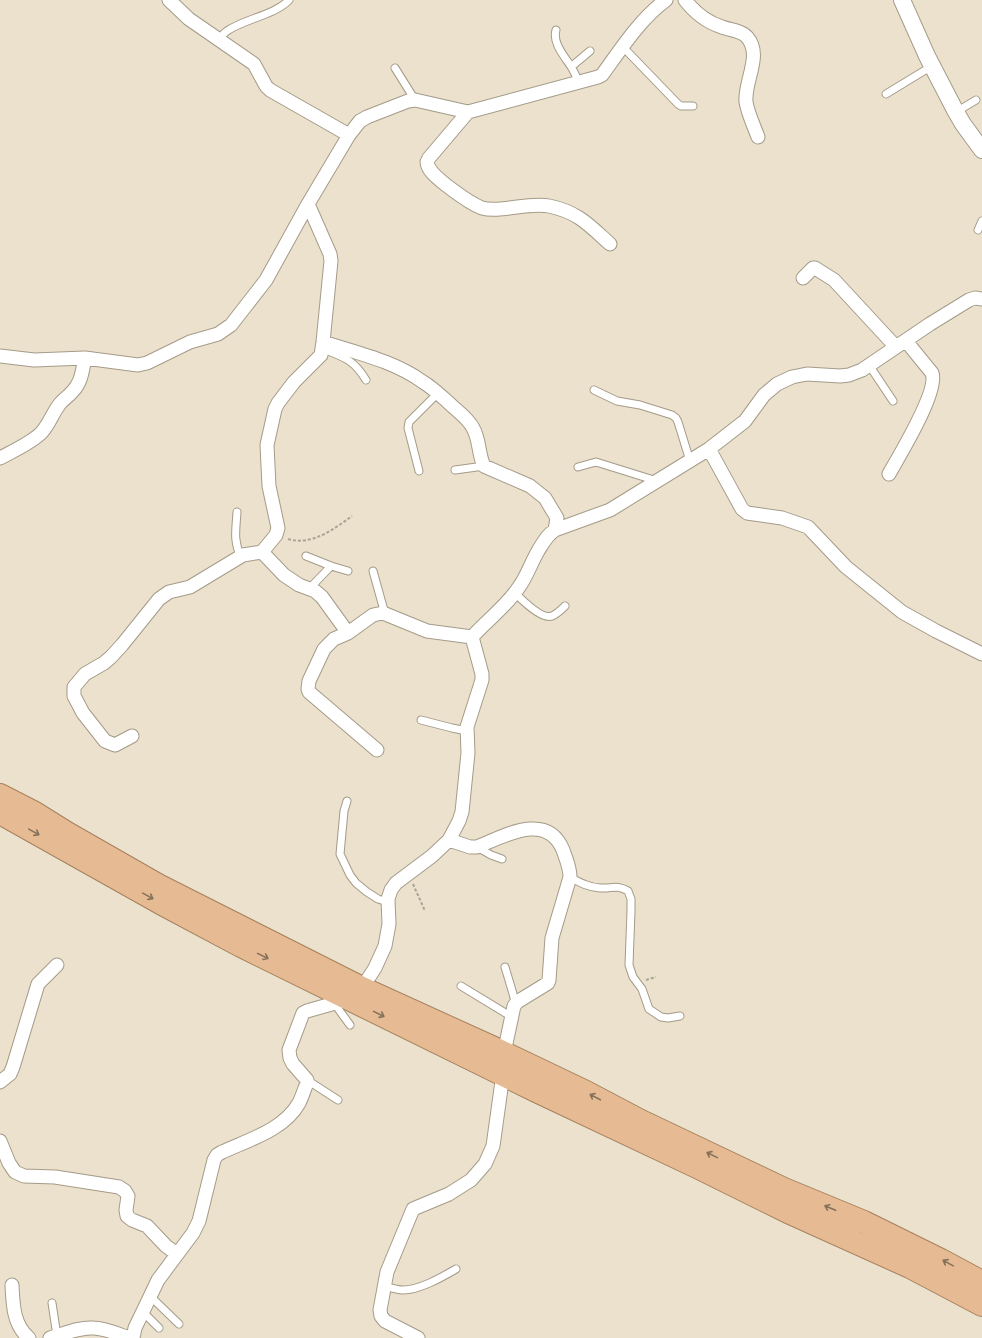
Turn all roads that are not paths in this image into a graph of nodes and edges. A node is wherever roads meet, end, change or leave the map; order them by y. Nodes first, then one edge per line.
1 (169, 0) edge
2 (289, 0) edge
3 (666, 0) edge
4 (686, 0) edge
5 (902, 0) edge
6 (556, 30) dead end
7 (218, 39) junction
8 (623, 47) junction
9 (590, 50) dead end
10 (932, 66) junction
11 (395, 68) dead end
12 (572, 68) junction
13 (579, 82) junction
14 (886, 94) dead end
15 (415, 100) junction
16 (976, 100) dead end
17 (693, 106) dead end
18 (468, 112) junction
19 (956, 112) junction
20 (349, 135) junction
21 (758, 137) dead end
22 (982, 150) edge
23 (308, 204) junction
24 (982, 221) edge
25 (978, 230) dead end
26 (610, 244) dead end
27 (803, 278) dead end
28 (982, 299) edge
29 (901, 344) junction
30 (323, 345) junction
31 (0, 356) edge
32 (85, 358) junction
33 (869, 365) junction
34 (366, 380) dead end
35 (594, 390) dead end
36 (438, 394) junction
37 (893, 401) dead end
38 (709, 449) junction
39 (0, 458) edge
40 (690, 461) junction
41 (484, 466) junction
42 (578, 467) dead end
43 (455, 470) dead end
44 (419, 471) dead end
45 (889, 474) dead end
46 (657, 481) junction
47 (237, 512) dead end
48 (555, 530) junction
49 (262, 552) junction
50 (306, 556) dead end
51 (241, 557) junction
52 (331, 566) junction
53 (348, 570) dead end
54 (373, 571) dead end
55 (309, 589) junction
56 (515, 593) junction
57 (565, 606) dead end
58 (385, 614) junction
59 (348, 634) junction
60 (472, 637) junction
61 (982, 654) edge
62 (421, 720) dead end
63 (467, 731) junction
64 (132, 736) dead end
65 (377, 750) dead end
66 (0, 795) edge
67 (347, 801) dead end
68 (0, 813) edge
69 (449, 840) junction
70 (476, 847) junction
71 (502, 859) dead end
72 (570, 877) junction
73 (388, 902) junction
74 (56, 965) dead end
75 (505, 967) dead end
76 (461, 986) dead end
77 (348, 997) junction
78 (516, 1004) junction
79 (680, 1016) dead end
80 (512, 1017) junction
81 (350, 1025) dead end
82 (504, 1064) junction
83 (307, 1080) junction
84 (0, 1082) edge
85 (338, 1100) dead end
86 (0, 1141) edge
87 (177, 1254) junction
88 (456, 1269) dead end
89 (982, 1282) edge
90 (12, 1285) dead end
91 (384, 1286) junction
92 (150, 1296) junction
93 (52, 1303) dead end
94 (982, 1305) edge
95 (143, 1312) junction
96 (179, 1324) dead end
97 (159, 1328) dead end
98 (411, 1336) edge
99 (54, 1337) edge
100 (29, 1338) edge
101 (129, 1338) edge
102 (133, 1338) edge

1 - 7 street
2 - 7 lane
3 - 8 street
4 - 21 street
5 - 10 street
6 - 12 lane
7 - 20 street
8 - 13 street
8 - 17 lane
9 - 12 lane
10 - 14 lane
10 - 19 street
11 - 15 lane
12 - 13 lane
13 - 18 street
15 - 18 street
15 - 20 street
16 - 19 lane
18 - 26 street
19 - 22 street
20 - 23 street
23 - 30 street
23 - 32 street
24 - 25 lane
27 - 29 street
28 - 29 street
29 - 33 street
29 - 45 street
30 - 34 lane
30 - 36 street
30 - 49 street
31 - 32 street
32 - 39 street
33 - 37 lane
33 - 38 street
35 - 40 lane
36 - 41 street
36 - 44 lane
38 - 40 street
38 - 61 street
40 - 46 street
41 - 43 lane
41 - 48 street
42 - 46 lane
46 - 48 street
47 - 51 lane
48 - 56 street
49 - 51 street
49 - 55 street
50 - 52 lane
51 - 64 street
52 - 53 lane
52 - 55 lane
54 - 58 lane
55 - 59 street
56 - 57 lane
56 - 60 street
58 - 59 street
58 - 60 street
59 - 65 street
60 - 63 street
62 - 63 lane
63 - 69 street
66 - 77 highway
67 - 73 lane
68 -> 77 highway
69 - 70 street
69 - 73 street
70 - 71 lane
70 - 72 street
72 - 78 street
72 - 79 lane
73 - 77 street
74 - 84 street
75 - 78 lane
76 - 80 lane
77 - 81 lane
77 - 82 highway
77 - 83 street
78 - 80 street
80 - 82 street
89 -> 82 highway
82 - 91 street
82 - 94 highway
83 - 85 lane
83 - 87 street
86 - 87 street
87 - 92 street
88 - 91 lane
90 - 100 street
91 - 98 street
92 - 95 street
92 - 96 lane
93 - 99 lane
95 - 97 lane
95 - 102 street
99 - 101 street

